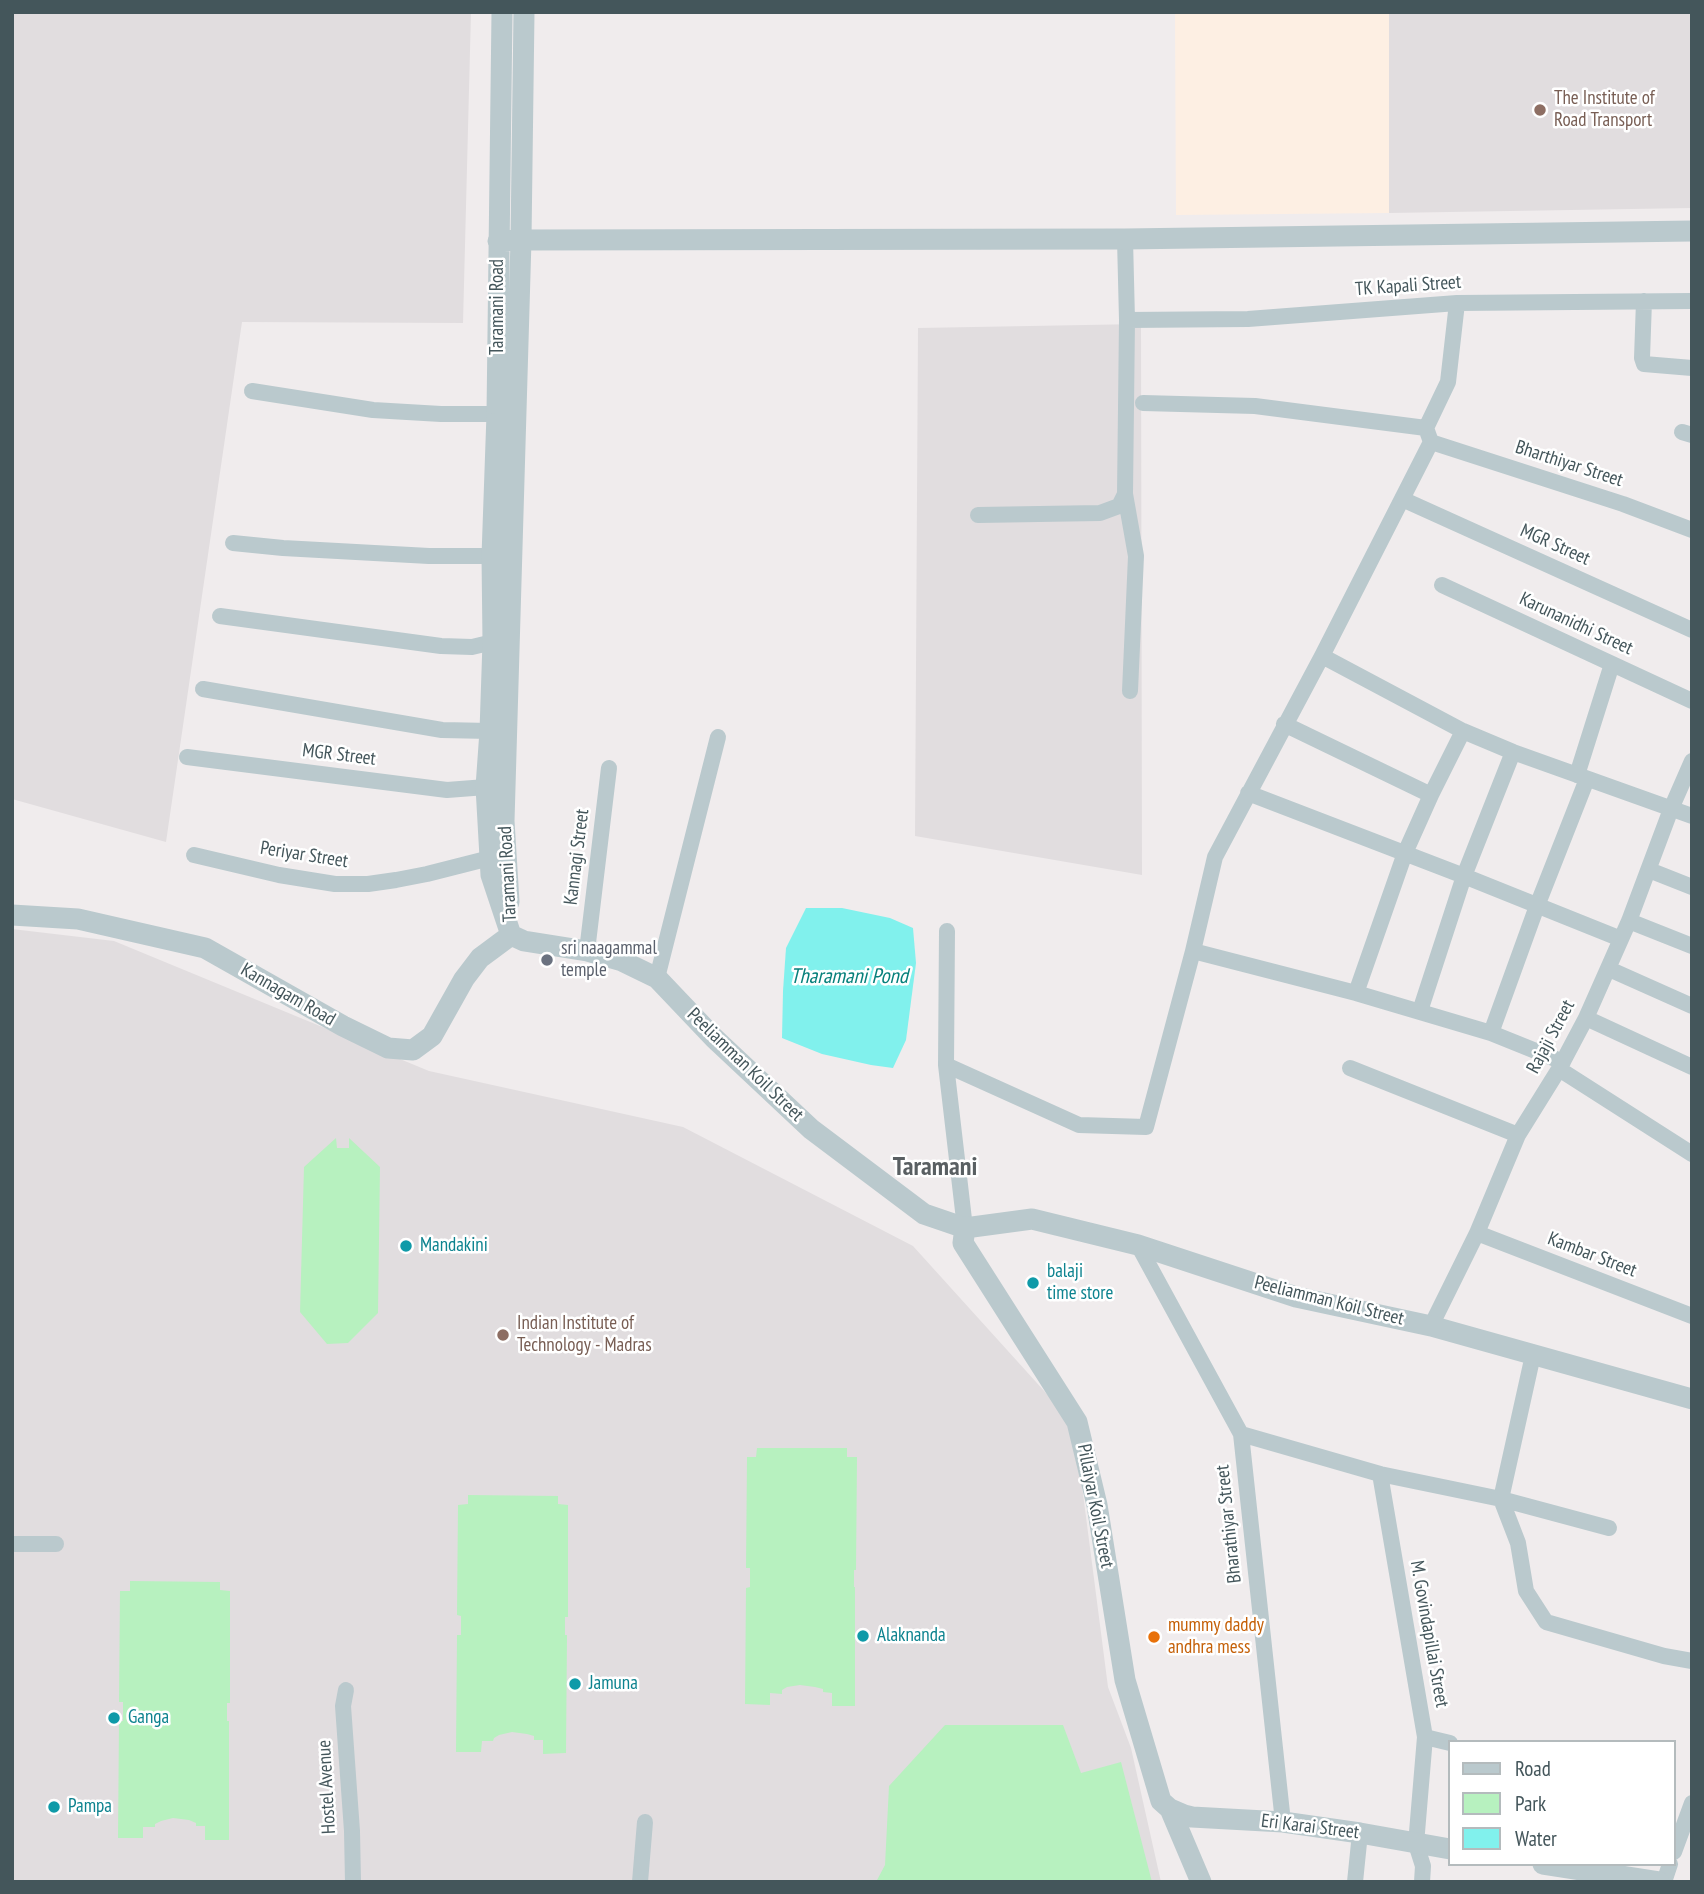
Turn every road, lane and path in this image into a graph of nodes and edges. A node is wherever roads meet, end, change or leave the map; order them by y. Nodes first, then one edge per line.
1 (502, 12) edge
2 (524, 12) edge
3 (1692, 231) edge
4 (1125, 239) junction
5 (521, 240) junction
6 (498, 241) junction
7 (1644, 301) junction
8 (1692, 301) edge
9 (1457, 303) junction
10 (1127, 320) junction
11 (1692, 368) edge
12 (252, 391) dead end
13 (1143, 403) dead end
14 (497, 414) junction
15 (1429, 435) junction
16 (1125, 494) junction
17 (1402, 499) junction
18 (978, 515) dead end
19 (1692, 530) edge
20 (233, 543) dead end
21 (492, 556) junction
22 (1442, 585) dead end
23 (220, 616) dead end
24 (1692, 630) edge
25 (493, 642) junction
26 (1322, 656) junction
27 (1612, 664) junction
28 (202, 689) dead end
29 (1130, 691) dead end
30 (1692, 701) edge
31 (1284, 724) junction
32 (490, 731) junction
33 (1463, 731) junction
34 (718, 737) dead end
35 (1513, 752) junction
36 (187, 757) dead end
37 (1692, 761) edge
38 (609, 768) dead end
39 (1582, 777) junction
40 (486, 788) junction
41 (1248, 793) junction
42 (1431, 795) junction
43 (1671, 809) junction
44 (1692, 816) edge
45 (1405, 853) junction
46 (194, 855) dead end
47 (490, 858) junction
48 (1649, 870) junction
49 (1464, 876) junction
50 (1692, 887) edge
51 (1537, 906) junction
52 (12, 915) edge
53 (1629, 921) junction
54 (947, 931) dead end
55 (511, 935) junction
56 (1621, 939) junction
57 (1692, 946) edge
58 (587, 951) junction
59 (1193, 951) junction
60 (1609, 969) junction
61 (657, 978) junction
62 (1356, 993) junction
63 (1692, 1006) edge
64 (1420, 1012) junction
65 (1586, 1018) junction
66 (1491, 1033) junction
67 (946, 1065) junction
68 (1561, 1065) junction
69 (1692, 1067) edge
70 (1350, 1068) dead end
71 (1518, 1135) junction
72 (1692, 1154) edge
73 (965, 1227) junction
74 (1477, 1233) junction
75 (1138, 1245) junction
76 (1692, 1316) edge
77 (1431, 1326) junction
78 (1533, 1354) junction
79 (1692, 1399) edge
80 (1241, 1434) junction
81 (1380, 1474) junction
82 (1501, 1499) junction
83 (1609, 1528) dead end
84 (12, 1544) edge
85 (56, 1544) dead end
86 (1692, 1661) edge
87 (346, 1690) dead end
88 (1424, 1737) junction
89 (1448, 1743) edge
90 (1691, 1804) edge
91 (1170, 1808) junction
92 (645, 1822) dead end
93 (1283, 1822) junction
94 (1360, 1833) junction
95 (1416, 1844) junction
96 (1676, 1846) edge
97 (1448, 1849) edge
98 (1556, 1866) edge
99 (1669, 1866) edge
100 (352, 1882) edge
101 (640, 1882) edge
102 (1201, 1882) edge
103 (1355, 1882) edge
104 (1422, 1882) edge
105 (1661, 1882) edge

1 - 6 street, Taramani Road
2 - 5 street, Taramani Road
3 - 4 street
4 - 5 street
4 - 10 street
5 - 6 street
5 - 55 street, Taramani Road
6 - 14 street, Taramani Road
7 - 8 street, TK Kapali Street
7 - 9 street, TK Kapali Street
7 - 11 street
9 - 10 street, TK Kapali Street
9 - 15 street
10 - 16 street
12 - 14 street
13 - 15 street, Bharthiyar Street
14 - 21 street, Taramani Road
15 - 17 street
15 - 19 street, Bharthiyar Street
16 - 18 street
16 - 29 street
17 - 24 street, MGR Street
17 - 26 street
20 - 21 street
21 - 25 street, Taramani Road
22 - 27 street, Karunanidhi Street
23 - 25 street
25 - 32 street, Taramani Road
26 - 31 street
26 - 33 street
27 - 30 street, Karunanidhi Street
27 - 39 street
28 - 32 street
31 - 41 street
31 - 42 street
32 - 40 street, Taramani Road
33 - 35 street
33 - 42 street
34 - 61 street
35 - 39 street
35 - 49 street
36 - 40 street, MGR Street
37 - 43 street, Rajaji Street
38 - 58 street, Kannagi Street
39 - 43 street
39 - 51 street
40 - 47 street, Taramani Road
41 - 45 street
41 - 59 street
42 - 45 street
43 - 44 street
43 - 48 street, Rajaji Street
45 - 49 street
45 - 62 street
46 - 47 street, Periyar Street
47 - 55 street, Taramani Road
48 - 50 street
48 - 53 street, Rajaji Street
49 - 51 street
49 - 64 street
51 - 56 street
51 - 66 street
52 - 55 street, Kannagam Road
53 - 56 street, Rajaji Street
53 - 57 street
54 - 67 street
55 - 58 street, Peeliamman Koil Street
56 - 60 street, Rajaji Street
58 - 61 street, Peeliamman Koil Street
59 - 62 street
59 - 67 street
60 - 63 street
60 - 65 street, Rajaji Street
61 - 73 street, Peeliamman Koil Street
62 - 64 street
64 - 66 street
65 - 68 street, Rajaji Street
65 - 69 street
66 - 68 street
67 - 73 street
68 - 71 street, Rajaji Street
68 - 72 street
70 - 71 street
71 - 74 street, Rajaji Street
73 - 75 street, Peeliamman Koil Street
73 - 91 street, Pillaiyar Koil Street
74 - 76 street, Kambar Street
74 - 77 street, Rajaji Street
75 - 77 street, Peeliamman Koil Street
75 - 80 street, Bharathiyar Street
77 - 78 street, Peeliamman Koil Street
78 - 79 street, Peeliamman Koil Street
78 - 82 street
80 - 81 street
80 - 93 street, Bharathiyar Street
81 - 82 street
81 - 88 street, M. Govindapillai Street
82 - 83 street
82 - 86 street
84 - 85 street
87 - 100 street, Hostel Avenue
88 - 89 street
88 - 95 street, M. Govindapillai Street
90 - 96 street
91 - 93 street, Eri Karai Street
91 - 102 street, Pillaiyar Koil Street
92 - 101 street
93 - 94 street, Eri Karai Street
94 - 95 street, Eri Karai Street
94 - 103 street
95 - 97 street, Eri Karai Street
95 - 104 street, M. Govindapillai Street
98 - 105 street
99 - 105 street

